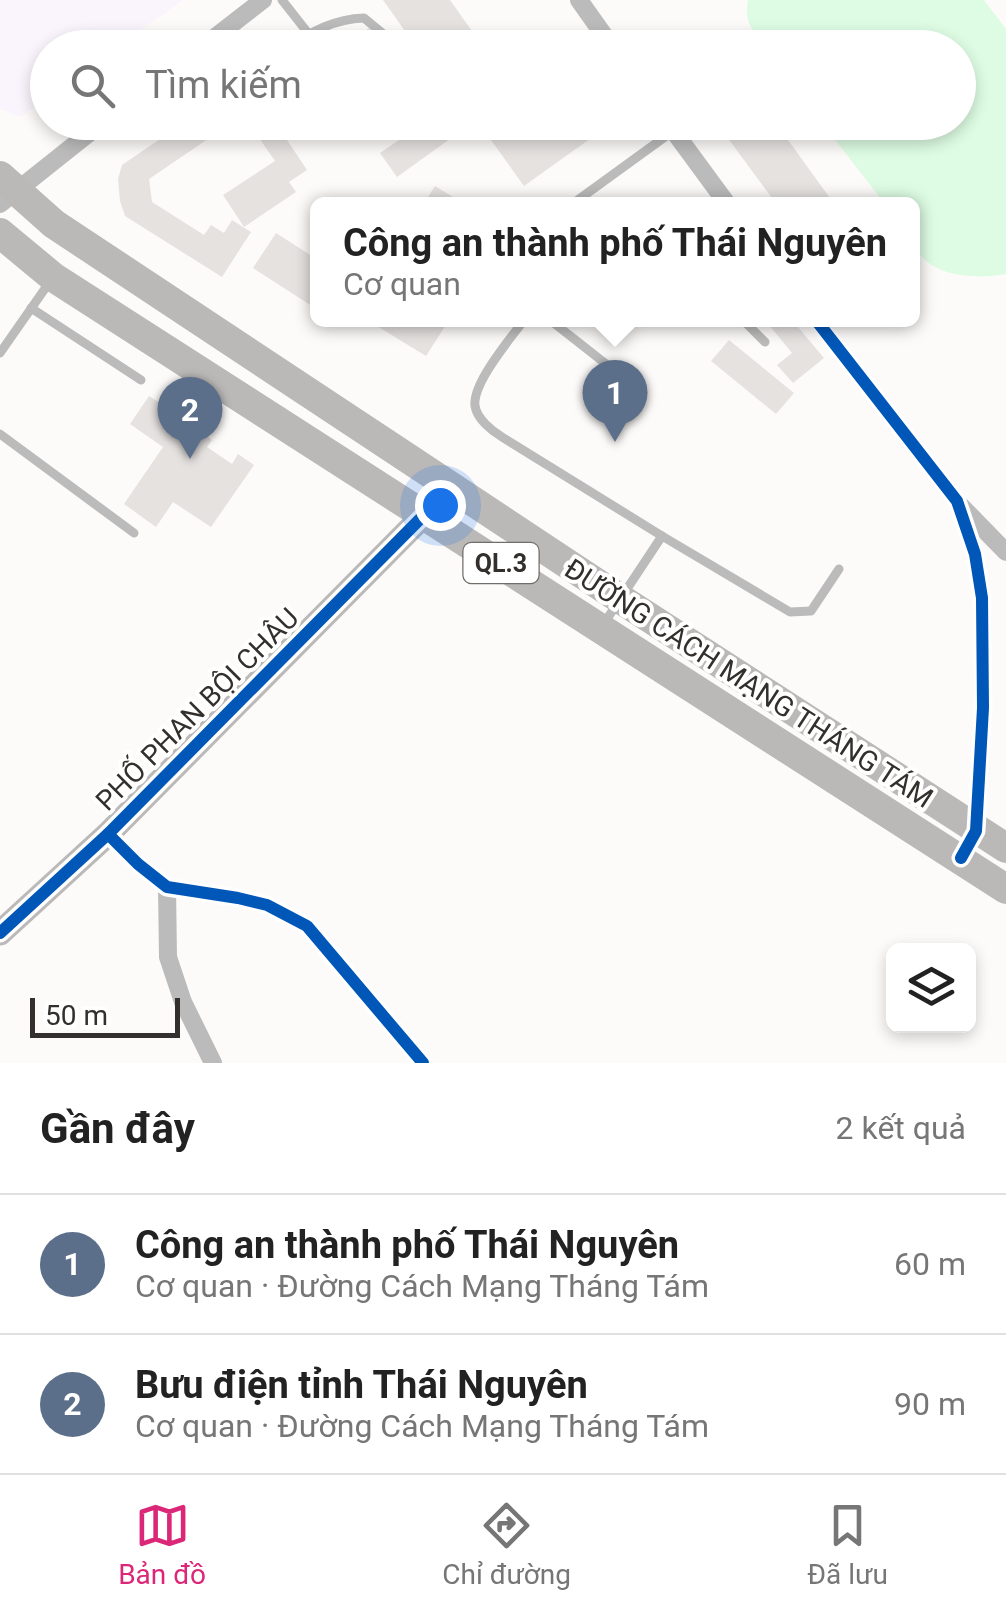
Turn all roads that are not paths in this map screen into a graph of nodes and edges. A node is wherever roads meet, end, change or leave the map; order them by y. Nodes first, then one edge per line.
1 (262, 0) edge
2 (282, 0) edge
3 (578, 0) edge
4 (224, 30) edge
5 (306, 30) edge
6 (316, 30) edge
7 (378, 30) edge
8 (600, 30) edge
9 (77, 140) edge
10 (653, 140) edge
11 (680, 140) edge
12 (5, 190) edge
13 (579, 197) edge
14 (723, 197) edge
15 (0, 234) edge
16 (53, 278) junction
17 (32, 308) junction
18 (519, 327) edge
19 (559, 327) edge
20 (750, 327) edge
21 (821, 327) edge
22 (766, 342) dead end
23 (0, 353) edge
24 (620, 375) dead end
25 (141, 380) dead end
26 (0, 434) edge
27 (957, 501) junction
28 (424, 514) junction
29 (134, 534) dead end
30 (662, 536) junction
31 (1004, 547) edge
32 (839, 569) dead end
33 (619, 598) junction
34 (601, 627) junction
35 (976, 831) junction
36 (108, 834) junction
37 (1006, 848) edge
38 (961, 858) junction
39 (1004, 884) edge
40 (167, 887) junction
41 (0, 933) edge
42 (213, 1063) edge
43 (423, 1063) edge

1 - 4 street
2 - 5 lane
3 - 8 street
6 - 7 lane
9 - 12 street
10 - 13 lane
11 - 14 street
12 - 33 highway, ĐƯỜNG CÁCH MẠNG THÁNG TÁM / QL.3
15 - 16 highway, ĐƯỜNG CÁCH MẠNG THÁNG TÁM / QL.3
16 - 17 lane
16 - 28 highway, ĐƯỜNG CÁCH MẠNG THÁNG TÁM / QL.3
17 - 23 lane
17 - 25 lane
18 - 30 lane
19 - 24 lane
20 - 22 lane
21 - 27 street
26 - 29 lane
27 - 31 street
27 - 35 street
28 - 34 highway, ĐƯỜNG CÁCH MẠNG THÁNG TÁM / QL.3
28 - 36 street, PHỐ PHAN BỘI CHÂU
30 - 32 lane
30 - 33 lane
33 - 34 lane
33 - 35 highway, ĐƯỜNG CÁCH MẠNG THÁNG TÁM / QL.3
34 - 38 highway, ĐƯỜNG CÁCH MẠNG THÁNG TÁM / QL.3
35 - 37 highway, ĐƯỜNG CÁCH MẠNG THÁNG TÁM / QL.3
35 - 38 street
36 - 40 street
36 - 41 street, PHỐ PHAN BỘI CHÂU
38 - 39 highway, ĐƯỜNG CÁCH MẠNG THÁNG TÁM / QL.3
40 - 42 street
40 - 43 street

